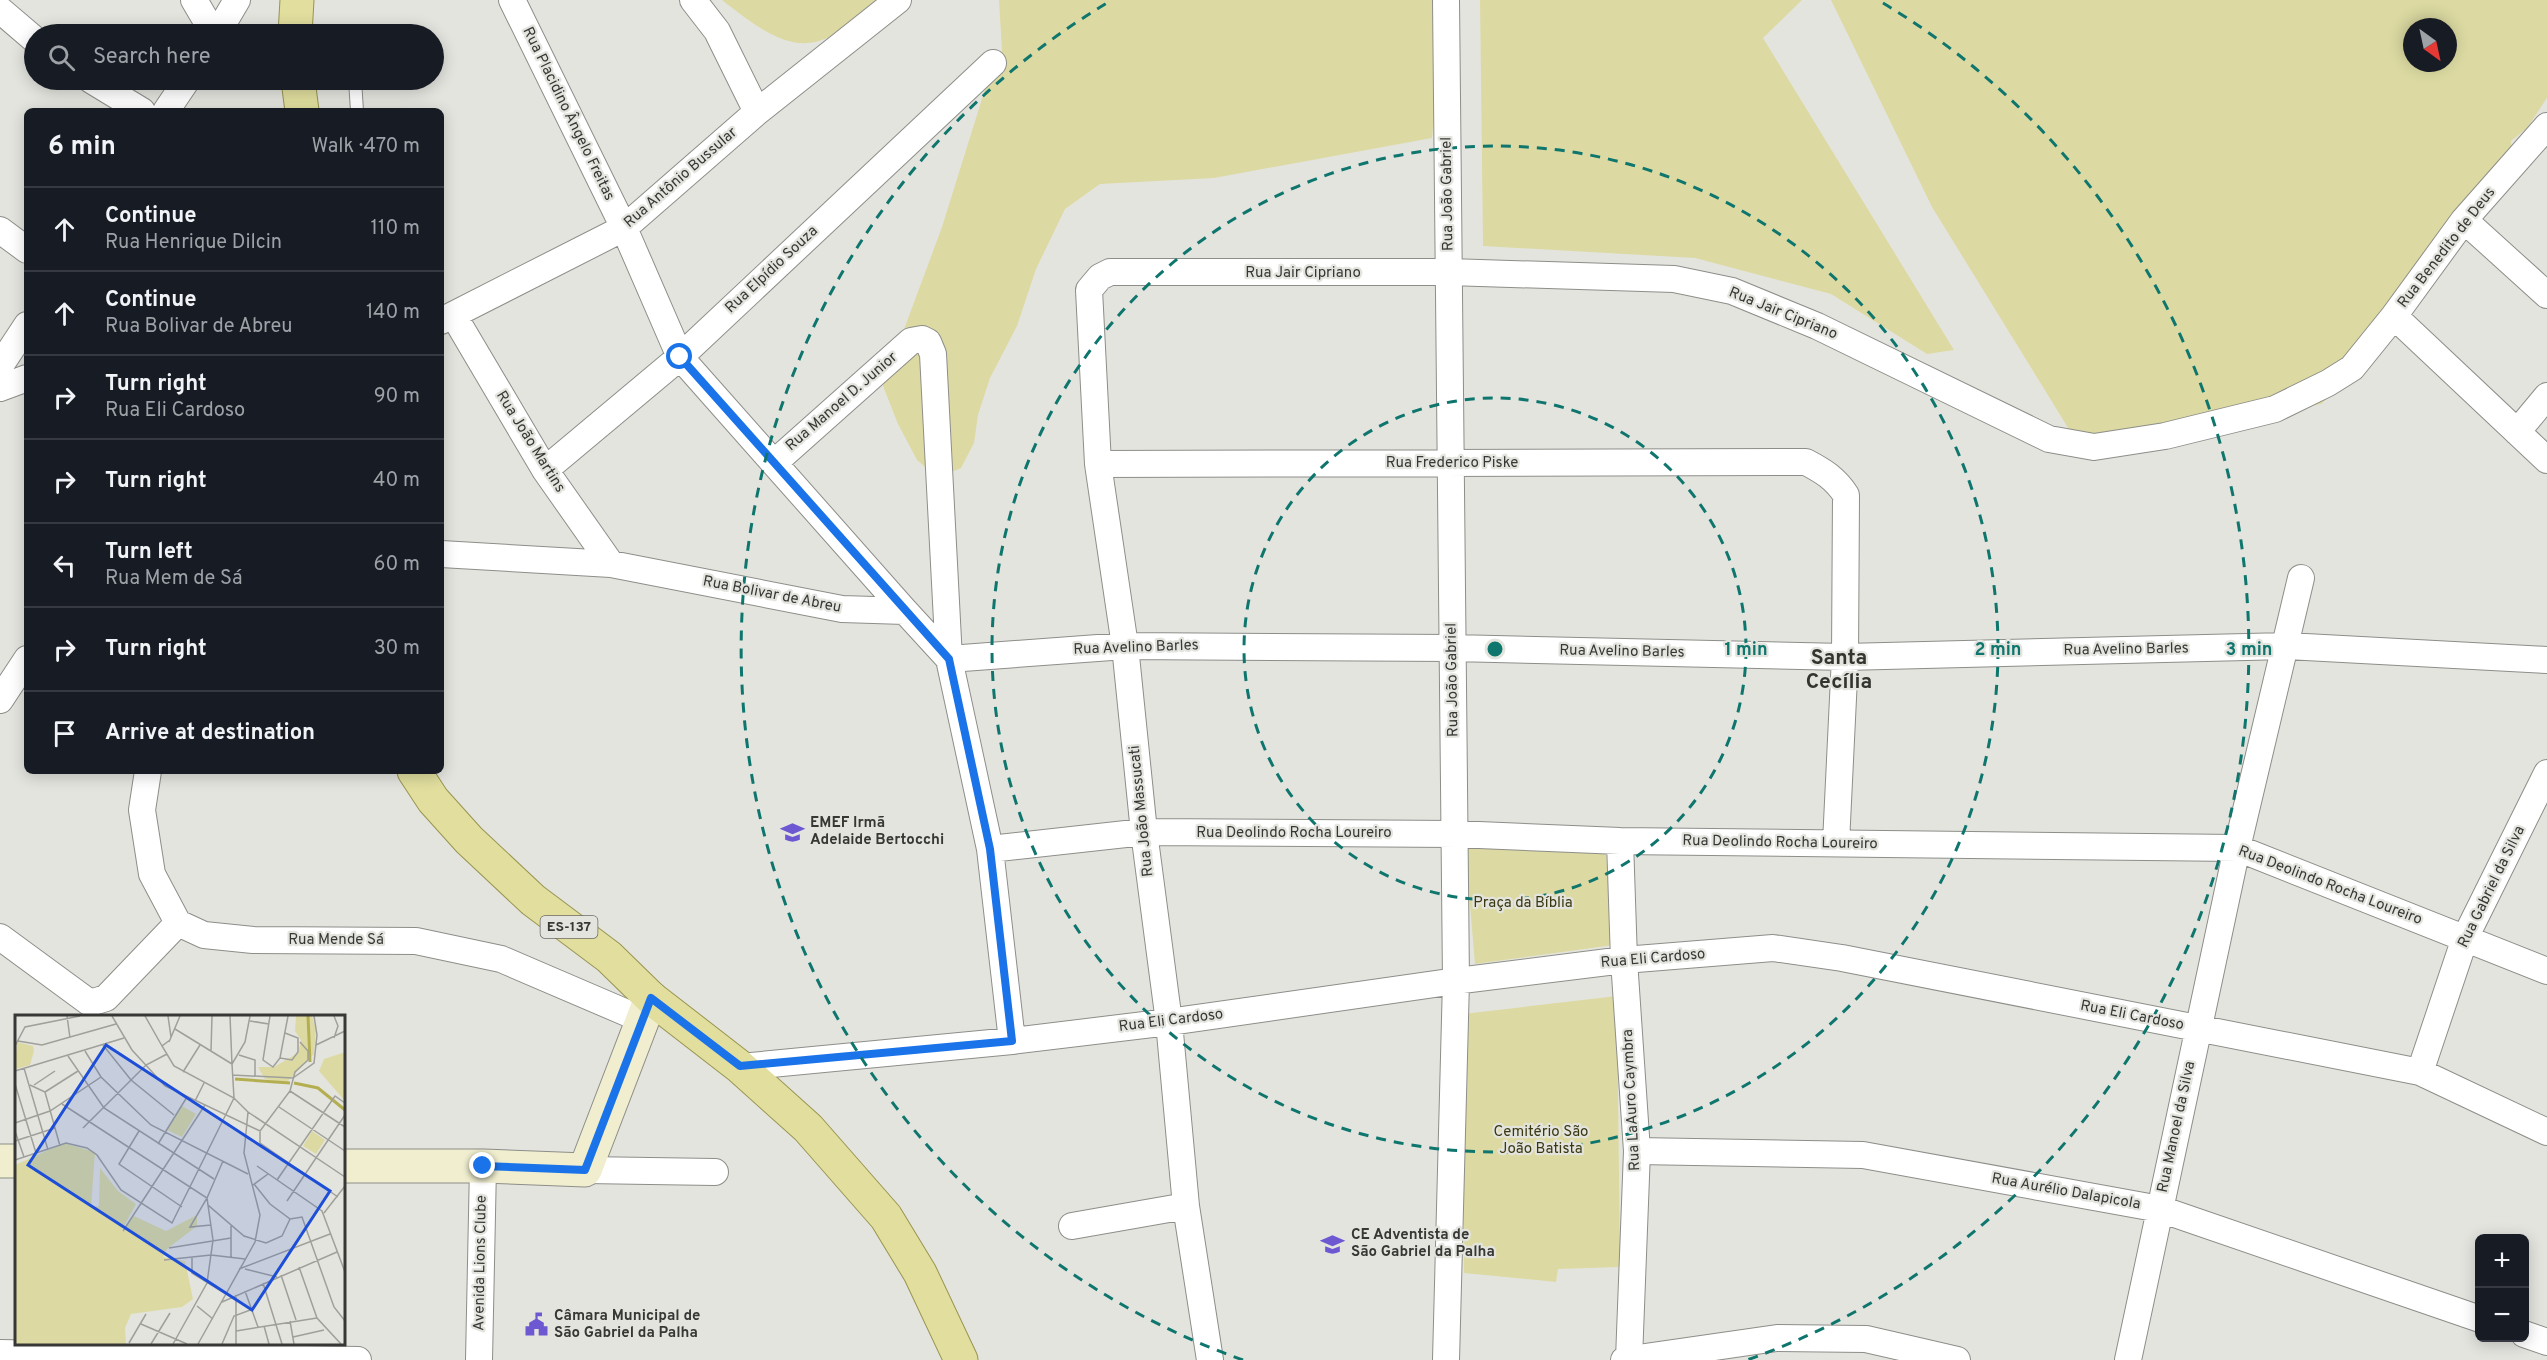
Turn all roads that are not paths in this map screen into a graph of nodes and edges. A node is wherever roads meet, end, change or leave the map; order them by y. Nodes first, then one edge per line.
1 (195, 0) edge
2 (237, 0) edge
3 (512, 0) edge
4 (693, 0) edge
5 (898, 0) edge
6 (1446, 0) edge
7 (9, 9) edge
8 (210, 24) edge
9 (222, 24) edge
10 (24, 27) edge
11 (993, 63) dead end
12 (107, 90) edge
13 (180, 90) edge
14 (299, 90) edge
15 (356, 90) edge
16 (137, 108) edge
17 (168, 108) edge
18 (302, 108) edge
19 (357, 108) edge
20 (757, 112) junction
21 (2546, 129) edge
22 (2464, 220) junction
23 (624, 228) junction
24 (0, 230) edge
25 (24, 248) edge
26 (1110, 272) joint
27 (1449, 272) junction
28 (2547, 295) edge
29 (2394, 316) junction
30 (447, 318) edge
31 (24, 330) edge
32 (680, 357) junction
33 (0, 366) edge
34 (24, 379) edge
35 (0, 388) edge
36 (2547, 396) edge
37 (2517, 432) junction
38 (2547, 460) edge
39 (774, 462) junction
40 (1451, 463) junction
41 (1098, 464) junction
42 (545, 471) junction
43 (444, 554) edge
44 (611, 564) junction
45 (2301, 578) dead end
46 (904, 610) junction
47 (1125, 646) junction
48 (2287, 646) junction
49 (1453, 648) junction
50 (1845, 657) junction
51 (949, 659) junction
52 (2547, 660) edge
53 (24, 663) edge
54 (0, 699) edge
55 (2547, 773) edge
56 (148, 774) edge
57 (416, 774) edge
58 (1144, 832) junction
59 (1455, 834) junction
60 (1620, 841) junction
61 (1836, 843) junction
62 (2237, 848) junction
63 (990, 849) junction
64 (178, 923) junction
65 (0, 937) edge
66 (2465, 938) junction
67 (1624, 960) junction
68 (2547, 971) edge
69 (1456, 981) junction
70 (646, 1008) junction
71 (1169, 1022) junction
72 (2198, 1029) junction
73 (1012, 1041) junction
74 (740, 1066) junction
75 (2420, 1072) junction
76 (2547, 1132) edge
77 (1637, 1151) junction
78 (345, 1166) edge
79 (483, 1166) junction
80 (585, 1170) junction
81 (715, 1172) dead end
82 (1186, 1206) junction
83 (2160, 1209) junction
84 (1072, 1226) dead end
85 (2475, 1317) edge
86 (2529, 1336) edge
87 (2547, 1342) edge
88 (0, 1353) edge
89 (284, 1360) edge
90 (358, 1360) edge
91 (479, 1360) edge
92 (961, 1360) edge
93 (1210, 1360) edge
94 (1446, 1360) edge
95 (1627, 1360) edge
96 (1957, 1360) edge
97 (2128, 1360) edge

1 - 8 street
2 - 9 street
3 - 23 street, Rua Placidino Ângelo Freitas
4 - 20 street
5 - 20 street, Rua Antônio Bussular
6 - 27 street, Rua João Gabriel
7 - 10 street
11 - 32 street, Rua Elpídio Souza
12 - 16 street
13 - 17 street
14 - 18 main road
15 - 19 lane
20 - 23 street, Rua Antônio Bussular
21 - 22 street, Rua Benedito de Deus
22 - 28 street
22 - 29 street, Rua Benedito de Deus
23 - 30 street, Rua Antônio Bussular
23 - 32 street, Rua Placidino Ângelo Freitas
24 - 25 street
26 - 27 street, Rua Jair Cipriano
26 - 41 street, Rua João Massucati
27 - 29 street, Rua Jair Cipriano
27 - 40 street, Rua João Gabriel
29 - 37 street
30 - 42 street, Rua João Martins
31 - 33 street
32 - 39 street, Rua Placidino Ângelo Freitas
32 - 42 street, Rua Elpídio Souza
34 - 35 street
36 - 37 street
37 - 38 street
39 - 46 street, Rua Placidino Ângelo Freitas
39 - 51 street, Rua Manoel D. Junior
40 - 41 street, Rua Frederico Piske
40 - 49 street, Rua João Gabriel
40 - 50 street, Rua Frederico Piske
41 - 47 street, Rua João Massucati
42 - 44 street, Rua João Martins
43 - 44 street, Rua Bolivar de Abreu
44 - 46 street, Rua Bolivar de Abreu
45 - 48 street, Rua Manoel da Silva
46 - 51 street
47 - 49 street, Rua Avelino Barles
47 - 51 street, Rua Avelino Barles
47 - 58 street, Rua João Massucati
48 - 50 street, Rua Avelino Barles
48 - 52 street, Rua Avelino Barles
48 - 62 street, Rua Manoel da Silva
49 - 50 street, Rua Avelino Barles
49 - 59 street, Rua João Gabriel
50 - 61 street
51 - 63 street
53 - 54 street
55 - 66 street, Rua Gabriel da Silva
56 - 64 street
57 - 70 main road, ES-137
58 - 59 street, Rua Deolindo Rocha Loureiro
58 - 63 street, Rua Deolindo Rocha Loureiro
58 - 71 street, Rua João Massucati
59 - 60 street, Rua Deolindo Rocha Loureiro
59 - 69 street, Rua João Gabriel
60 - 61 street, Rua Deolindo Rocha Loureiro
60 - 67 street, Rua LaAuro Caymbra
61 - 62 street, Rua Deolindo Rocha Loureiro
62 - 66 street, Rua Deolindo Rocha Loureiro
62 - 72 street, Rua Manoel da Silva
63 - 73 street
64 - 65 street
64 - 70 street, Rua Mende Sá
66 - 68 street, Rua Deolindo Rocha Loureiro
66 - 75 street, Rua Gabriel da Silva
67 - 69 street, Rua Eli Cardoso
67 - 72 street, Rua Eli Cardoso
67 - 77 street, Rua LaAuro Caymbra
69 - 71 street, Rua Eli Cardoso
69 - 94 street, Rua João Gabriel
70 - 74 main road, ES-137
70 - 80 street
71 - 73 street, Rua Eli Cardoso
71 - 82 street, Rua João Massucati
72 - 75 street, Rua Eli Cardoso
72 - 83 street, Rua Manoel da Silva
73 - 74 street, Rua Eli Cardoso
74 - 92 main road, ES-137
75 - 76 street, Rua Eli Cardoso
77 - 83 street, Rua Aurélio Dalapicola
77 - 95 street, Rua LaAuro Caymbra
78 - 79 street
79 - 80 street
79 - 91 street, Avenida Lions Clube
80 - 81 street
82 - 84 street
82 - 93 street, Rua João Massucati
83 - 85 street, Rua Aurélio Dalapicola
83 - 97 street, Rua Manoel da Silva
86 - 87 street
88 - 89 street
89 - 90 street
95 - 96 street

